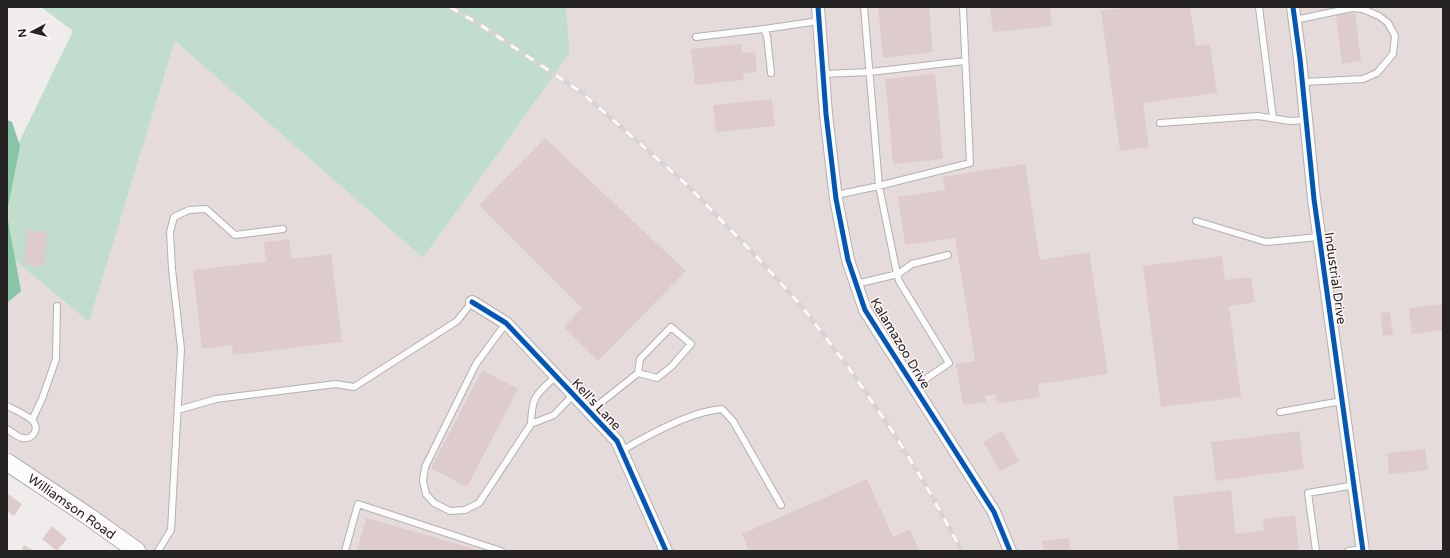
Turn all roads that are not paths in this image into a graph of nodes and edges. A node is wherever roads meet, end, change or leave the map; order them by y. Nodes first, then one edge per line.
1 (818, 7) edge
2 (864, 7) edge
3 (963, 7) edge
4 (1259, 7) edge
5 (1293, 7) edge
6 (1295, 20) junction
7 (820, 21) junction
8 (764, 29) junction
9 (696, 37) dead end
10 (965, 61) junction
11 (870, 72) junction
12 (771, 73) dead end
13 (823, 74) junction
14 (1303, 82) junction
15 (1273, 118) junction
16 (1306, 120) junction
17 (1160, 123) dead end
18 (879, 186) junction
19 (836, 195) junction
20 (1196, 220) dead end
21 (283, 229) dead end
22 (1319, 237) junction
23 (948, 255) dead end
24 (898, 274) junction
25 (856, 284) junction
26 (472, 302) joint
27 (57, 306) dead end
28 (506, 323) junction
29 (638, 373) junction
30 (556, 376) junction
31 (914, 387) junction
32 (573, 394) junction
33 (1342, 401) junction
34 (7, 406) edge
35 (178, 410) junction
36 (590, 412) junction
37 (1280, 412) dead end
38 (32, 420) junction
39 (531, 424) junction
40 (7, 429) edge
41 (621, 451) junction
42 (7, 462) edge
43 (1355, 485) junction
44 (781, 506) dead end
45 (1363, 550) edge
46 (136, 551) edge
47 (158, 551) edge
48 (345, 551) edge
49 (502, 551) edge
50 (666, 551) edge
51 (1010, 551) edge
52 (1316, 551) edge
53 (1348, 551) edge

1 - 7 street, Kalamazoo Drive
2 - 11 lane
3 - 10 lane
4 - 15 lane
5 - 6 street, Industrial Drive
6 - 14 street, Industrial Drive
6 - 14 lane
7 - 8 lane
7 - 13 street, Kalamazoo Drive
8 - 9 lane
8 - 12 lane
10 - 11 lane
10 - 18 lane
11 - 13 lane
11 - 18 lane
13 - 19 street, Kalamazoo Drive
14 - 16 street, Industrial Drive
15 - 16 lane
15 - 17 lane
16 - 22 street, Industrial Drive
18 - 19 lane
18 - 24 lane
19 - 25 street, Kalamazoo Drive
20 - 22 lane
21 - 35 lane
22 - 33 street, Industrial Drive
23 - 24 lane
24 - 25 lane
24 - 31 lane
25 - 31 street, Kalamazoo Drive
26 - 28 street, Kell's Lane
26 - 35 lane
27 - 38 lane
28 - 30 street, Kell's Lane
28 - 39 lane
29 - 29 lane
29 - 36 lane
30 - 32 street, Kell's Lane
30 - 39 lane
31 - 51 street, Kalamazoo Drive
32 - 36 street, Kell's Lane
32 - 39 lane
33 - 37 lane
33 - 43 street, Industrial Drive
34 - 38 lane
35 - 47 lane
36 - 41 street, Kell's Lane
38 - 40 lane
41 - 44 lane
41 - 50 street, Kell's Lane
42 - 46 main road, Williamson Road
43 - 45 street, Industrial Drive
43 - 52 lane
45 - 53 lane
48 - 49 lane

